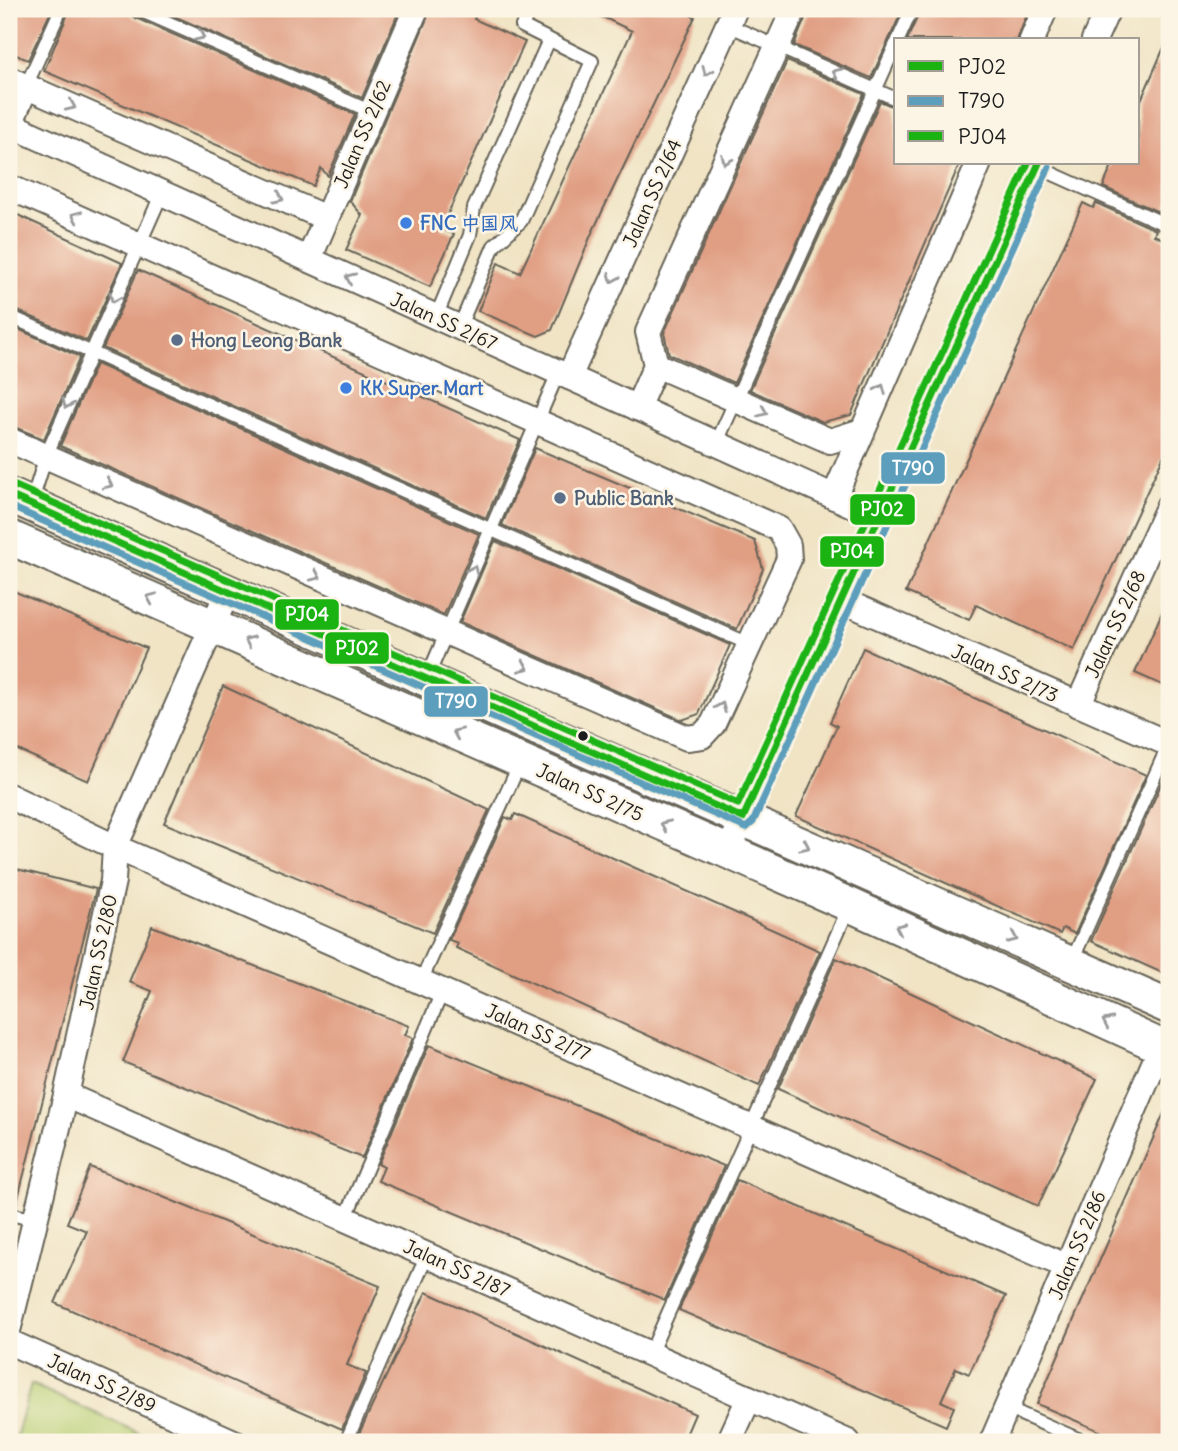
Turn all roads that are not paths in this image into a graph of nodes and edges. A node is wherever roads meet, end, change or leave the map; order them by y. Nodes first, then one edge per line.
1 (61, 9) edge
2 (137, 9) edge
3 (416, 9) edge
4 (530, 9) edge
5 (794, 9) edge
6 (912, 9) edge
7 (1045, 9) edge
8 (1108, 9) edge
9 (731, 17) edge
10 (899, 38) edge
11 (1033, 38) edge
12 (1095, 38) edge
13 (550, 40) junction
14 (777, 47) junction
15 (894, 49) edge
16 (17, 82) edge
17 (876, 90) junction
18 (894, 98) edge
19 (372, 112) junction
20 (10, 125) edge
21 (979, 164) edge
22 (1035, 164) edge
23 (9, 187) edge
24 (162, 193) junction
25 (326, 218) junction
26 (1169, 226) edge
27 (470, 235) junction
28 (139, 243) junction
29 (494, 246) junction
30 (309, 260) junction
31 (9, 316) edge
32 (436, 317) junction
33 (459, 328) junction
34 (89, 352) junction
35 (656, 365) junction
36 (563, 375) junction
37 (735, 400) junction
38 (637, 408) junction
39 (536, 423) junction
40 (862, 431) junction
41 (9, 440) edge
42 (716, 444) junction
43 (46, 456) junction
44 (834, 497) junction
45 (20, 500) edge
46 (1169, 505) edge
47 (879, 517) junction
48 (491, 530) junction
49 (9, 537) edge
50 (228, 591) junction
51 (841, 600) junction
52 (214, 625) junction
53 (446, 633) junction
54 (749, 644) junction
55 (427, 678) junction
56 (1078, 705) junction
57 (1169, 744) edge
58 (521, 761) junction
59 (9, 796) edge
60 (743, 818) junction
61 (115, 847) junction
62 (728, 852) junction
63 (850, 905) junction
64 (1071, 964) junction
65 (432, 986) junction
66 (1169, 1007) edge
67 (1165, 1049) edge
68 (66, 1095) junction
69 (752, 1127) junction
70 (9, 1214) edge
71 (345, 1219) junction
72 (37, 1220) junction
73 (427, 1255) junction
74 (1068, 1267) junction
75 (9, 1327) edge
76 (9, 1342) edge
77 (650, 1354) junction
78 (749, 1398) junction
79 (1007, 1408) junction
80 (234, 1442) edge
81 (346, 1442) edge
82 (729, 1442) edge
83 (848, 1442) edge
84 (992, 1442) edge
85 (1085, 1442) edge

1 - 16 lane
2 -> 19 lane
3 - 19 street, Jalan SS 2/62
4 - 13 lane
5 - 14 street
6 - 10 lane
7 - 11 street
8 - 12 street
9 - 14 lane
9 -> 36 street, Jalan SS 2/64
13 - 27 lane
13 - 29 lane
17 -> 14 lane
14 -> 35 street
15 - 17 lane
16 - 20 street
16 -> 25 street
17 - 18 lane
17 - 37 lane
19 - 25 street, Jalan SS 2/62
20 - 24 street, Jalan SS 2/67
40 -> 21 street
22 - 26 lane
22 - 47 street
28 -> 23 street
24 - 28 lane
24 - 30 street, Jalan SS 2/67
25 - 30 street, Jalan SS 2/62
27 - 29 lane
27 - 32 lane
28 -> 34 lane
28 - 39 street
29 - 33 lane
32 -> 30 street, Jalan SS 2/67
31 - 34 lane
32 - 33 street, Jalan SS 2/67
33 - 36 street, Jalan SS 2/67
34 -> 43 lane
34 - 48 lane
35 - 37 street
35 - 38 street
36 - 38 street, Jalan SS 2/67
36 - 39 lane
37 -> 40 street
37 - 42 lane
38 - 42 street, Jalan SS 2/67
39 - 48 lane
39 - 54 street
40 - 44 street
41 - 43 street
42 - 44 street, Jalan SS 2/67
43 - 45 lane
43 -> 53 street
44 - 47 street, Jalan SS 2/67
45 - 50 street, Jalan SS 2/75
46 - 56 street, Jalan SS 2/68
47 - 51 street
53 -> 48 lane
48 - 54 lane
52 -> 49 street, Jalan SS 2/75
50 - 52 street, Jalan SS 2/80
50 - 55 street, Jalan SS 2/75
51 - 56 street, Jalan SS 2/73
51 - 60 street
58 -> 52 street, Jalan SS 2/75
52 - 61 street, Jalan SS 2/80
53 -> 54 street
53 - 55 lane
55 - 60 street, Jalan SS 2/75
56 - 57 street, Jalan SS 2/73
57 - 64 lane
62 -> 58 street, Jalan SS 2/75
58 - 65 lane
59 - 61 street, Jalan SS 2/77
60 - 62 street
60 -> 64 street, Jalan SS 2/75
61 - 65 street, Jalan SS 2/77
61 - 68 street, Jalan SS 2/80
62 - 63 street, Jalan SS 2/75
67 -> 63 street, Jalan SS 2/75
63 - 69 lane
64 - 66 street, Jalan SS 2/75
65 - 69 street, Jalan SS 2/77
65 - 71 lane
67 - 74 street, Jalan SS 2/86
68 - 71 street, Jalan SS 2/87
68 - 72 street, Jalan SS 2/80
69 - 74 street, Jalan SS 2/77
69 - 77 lane
70 - 72 lane
71 - 73 street, Jalan SS 2/87
72 - 75 street, Jalan SS 2/80
73 - 77 street, Jalan SS 2/87
73 - 81 lane
74 - 79 street, Jalan SS 2/86
76 - 80 street, Jalan SS 2/89
77 - 78 street, Jalan SS 2/87
78 - 82 street
78 - 83 street, Jalan SS 2/87
79 - 84 street, Jalan SS 2/86
79 - 85 lane

